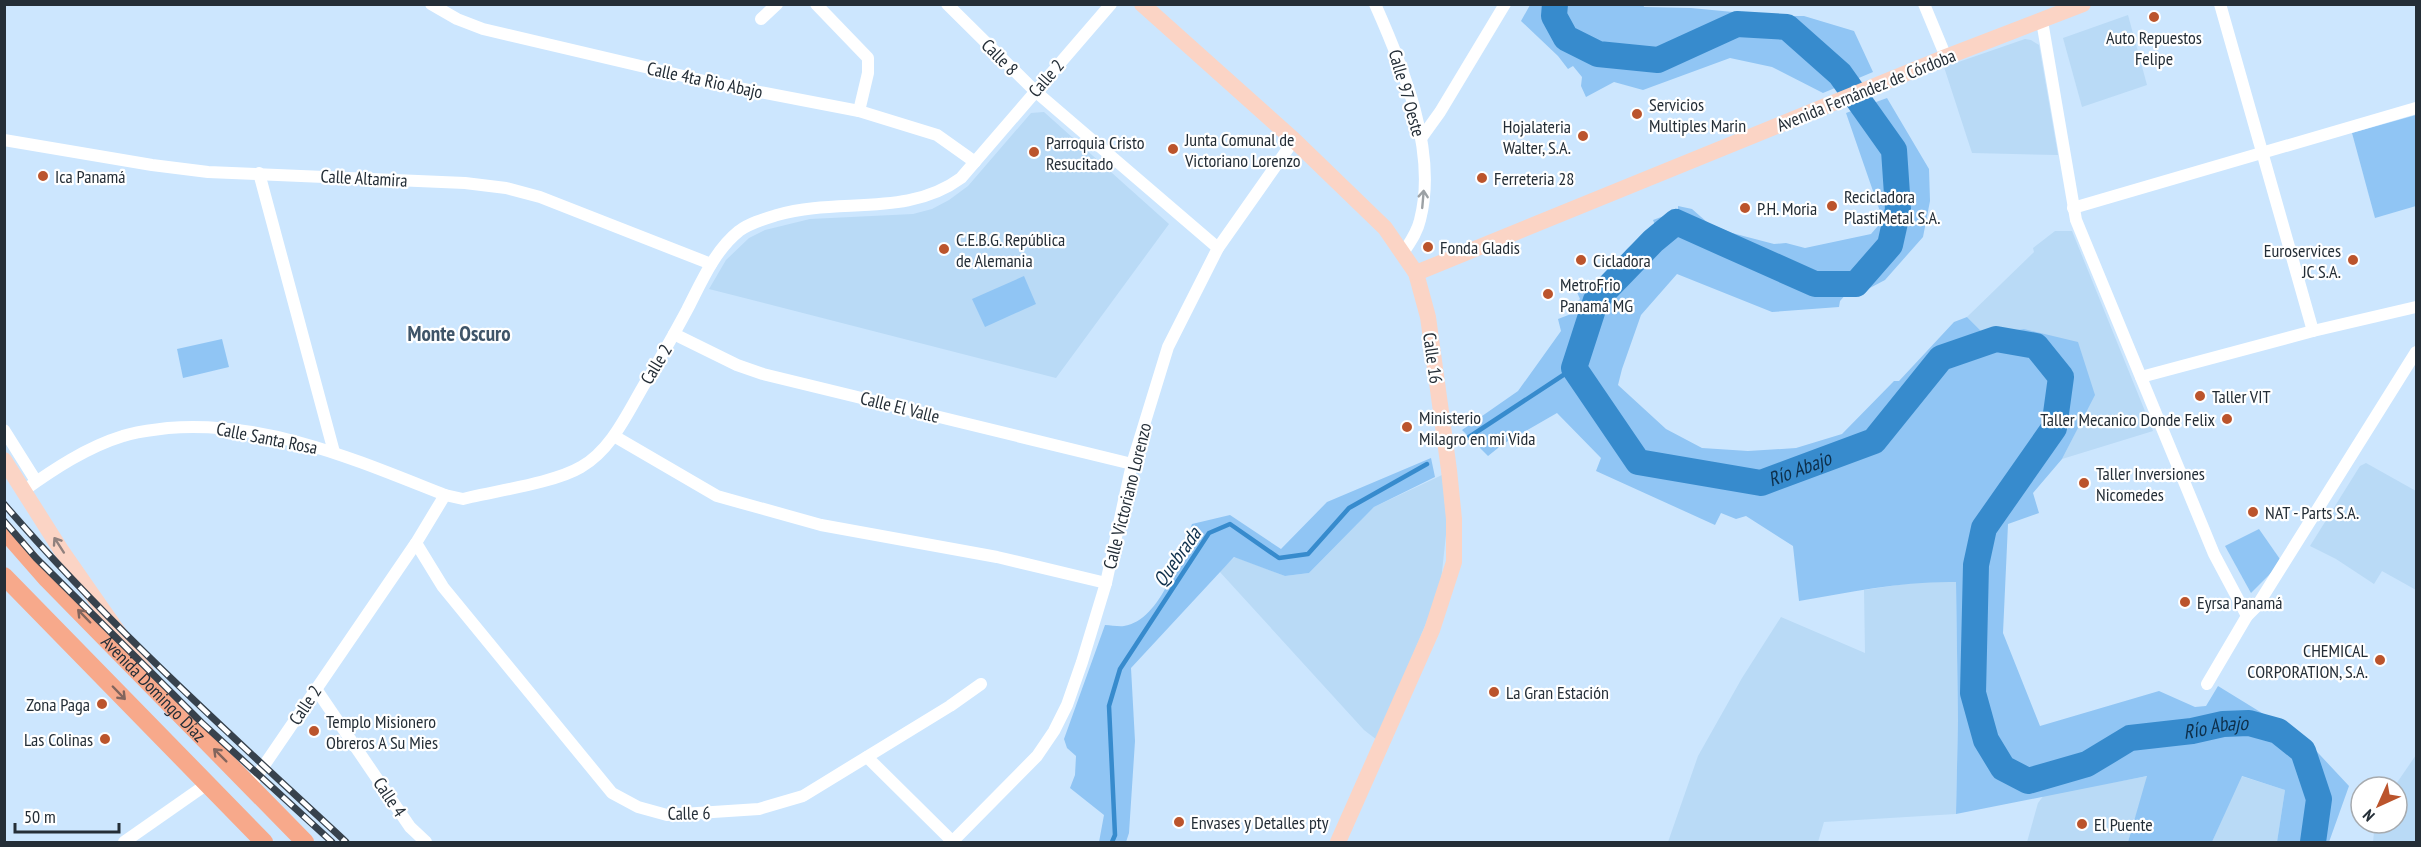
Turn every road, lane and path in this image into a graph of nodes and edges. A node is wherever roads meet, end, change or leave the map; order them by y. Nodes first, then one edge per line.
1 (431, 4) edge
2 (777, 4) edge
3 (816, 4) edge
4 (947, 4) edge
5 (1111, 4) edge
6 (1142, 4) edge
7 (1375, 4) edge
8 (1505, 4) edge
9 (1923, 4) edge
10 (2220, 4) edge
11 (2073, 6) edge
12 (1157, 12) edge
13 (762, 20) dead end
14 (2042, 21) junction
15 (1946, 57) junction
16 (1035, 91) junction
17 (2416, 108) edge
18 (860, 111) junction
19 (1422, 137) junction
20 (4, 140) edge
21 (1294, 140) junction
22 (2262, 152) junction
23 (975, 162) junction
24 (259, 172) junction
25 (2073, 208) junction
26 (1218, 248) junction
27 (1403, 253) junction
28 (711, 264) junction
29 (1416, 273) junction
30 (2416, 308) edge
31 (2313, 331) junction
32 (674, 334) junction
33 (2416, 352) edge
34 (2141, 377) junction
35 (4, 430) edge
36 (614, 436) junction
37 (334, 452) junction
38 (4, 460) edge
39 (1132, 464) junction
40 (30, 486) junction
41 (445, 495) junction
42 (4, 530) edge
43 (416, 543) junction
44 (4, 576) edge
45 (1106, 583) junction
46 (2247, 616) junction
47 (981, 684) dead end
48 (2207, 684) dead end
49 (316, 689) junction
50 (163, 697) junction
51 (867, 757) junction
52 (207, 784) junction
53 (250, 786) junction
54 (953, 842) edge
55 (124, 843) edge
56 (264, 843) edge
57 (305, 843) edge
58 (426, 843) edge
59 (1338, 843) edge

1 - 18 street, Calle 4ta Rio Abajo
2 - 13 street
3 - 18 street
4 - 16 street, Calle 8
5 - 16 street, Calle 2
6 - 12 main road, Calle 16
7 - 19 street, Calle 97 Oeste
8 - 19 street
9 - 15 street
10 - 22 street
11 - 14 main road, Avenida Fernández de Córdoba
12 - 21 main road, Calle 16
14 - 15 main road, Avenida Fernández de Córdoba
14 - 25 street
15 - 29 main road, Avenida Fernández de Córdoba
16 - 23 street, Calle 2
16 - 26 street, Calle 8
17 - 22 street
18 - 23 street, Calle 4ta Rio Abajo
27 -> 19 street, Calle 97 Oeste
20 - 24 street, Calle Altamira
21 - 26 street, Calle Victoriano Lorenzo
21 - 27 main road, Calle 16
22 - 25 street
22 - 31 street
23 - 28 street, Calle 2
24 - 28 street, Calle Altamira
24 - 37 street
25 - 34 street
26 - 39 street, Calle Victoriano Lorenzo
27 - 29 main road, Calle 16
28 - 32 street, Calle 2
29 - 59 main road, Calle 16
30 - 31 street
31 - 34 street
32 - 36 street, Calle 2
32 - 39 street, Calle El Valle
33 - 46 street
34 - 46 street
35 - 40 street
36 - 41 street, Calle 2
36 - 45 street
37 - 40 street, Calle Santa Rosa
37 - 41 street, Calle Santa Rosa
38 - 40 main road
39 - 45 street, Calle Victoriano Lorenzo
50 -> 40 main road
41 - 43 street, Calle 2
50 -> 42 main road, Avenida Domingo Díaz
43 - 49 street, Calle 2
43 - 51 street, Calle 6
44 -> 52 main road, Avenida Domingo Díaz
45 - 54 street, Calle Victoriano Lorenzo
46 - 48 street
47 - 51 street, Calle 6
49 - 53 street, Calle 2
49 - 58 street, Calle 4
53 -> 50 main road, Avenida Domingo Díaz
51 - 54 street
52 - 55 street
52 - 56 main road, Avenida Domingo Díaz
53 - 57 main road, Avenida Domingo Díaz

